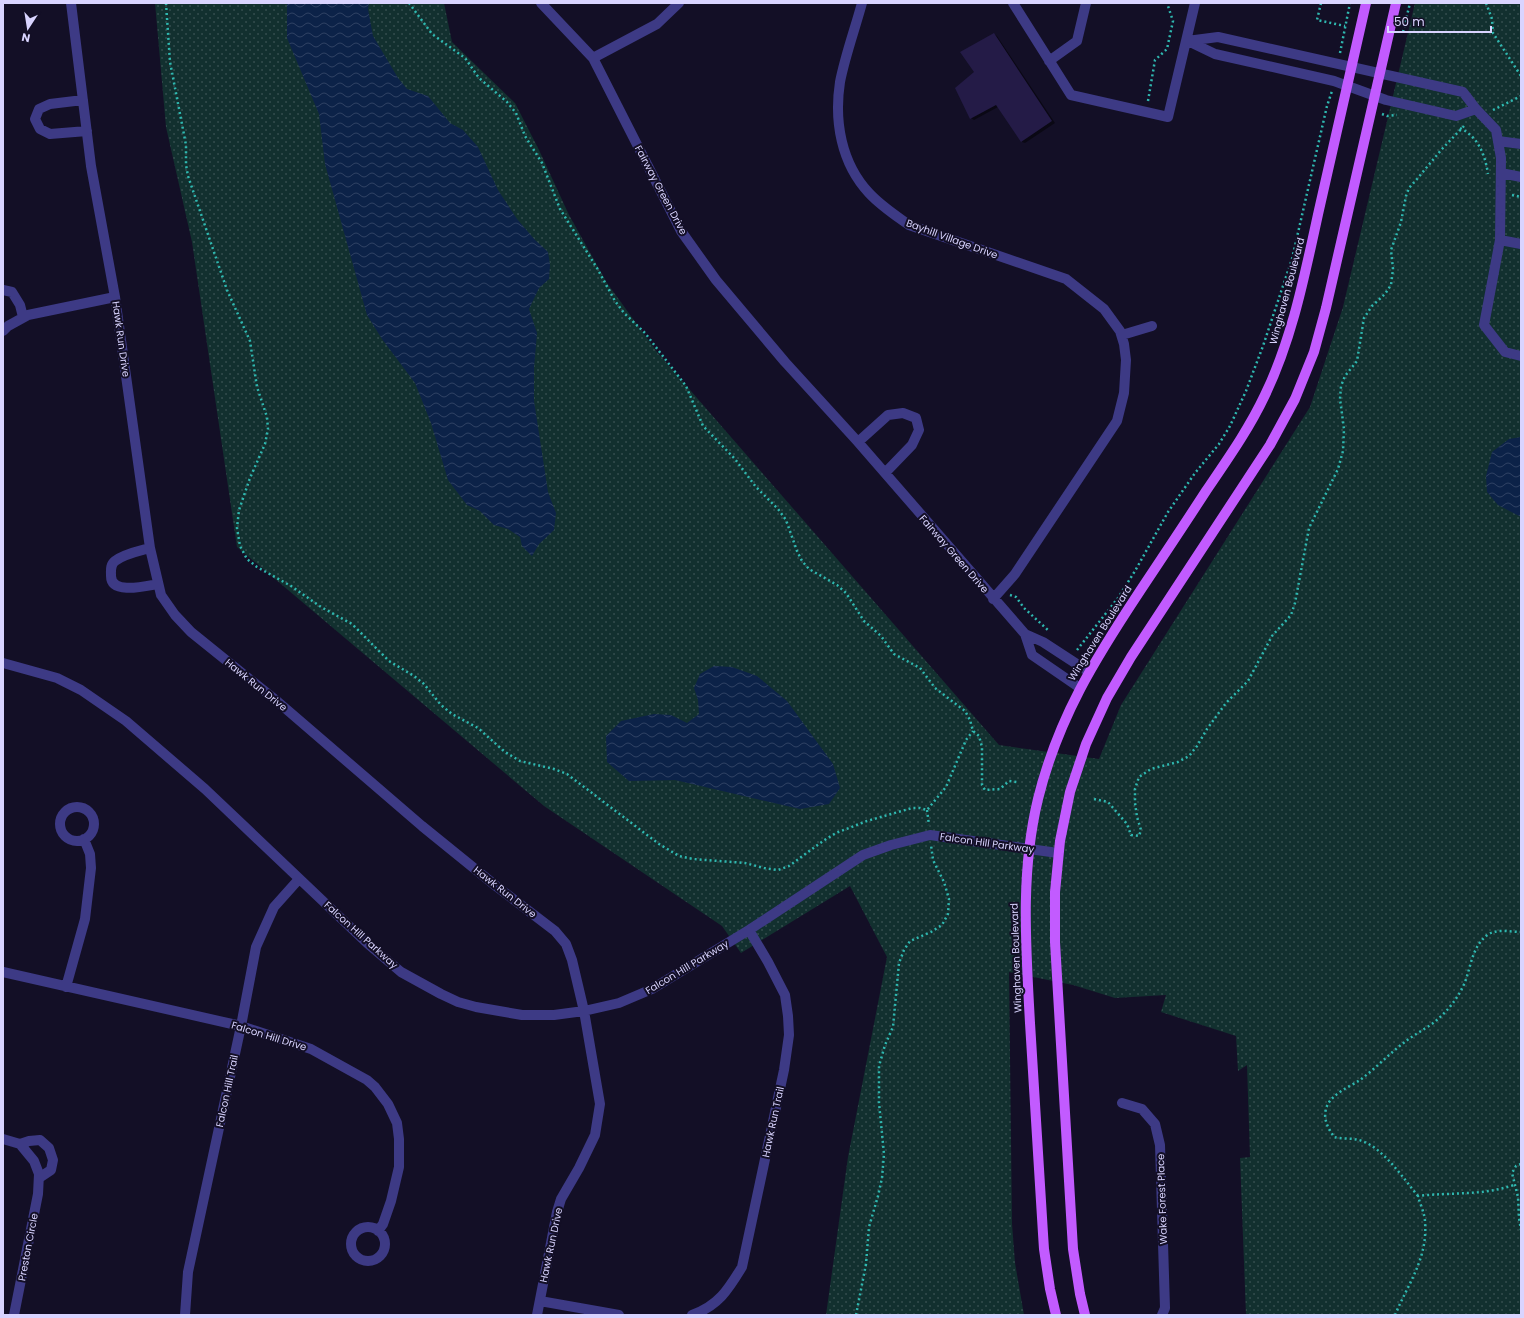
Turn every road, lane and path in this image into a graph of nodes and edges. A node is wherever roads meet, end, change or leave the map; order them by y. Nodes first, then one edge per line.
1 (71, 3) edge
2 (166, 3) edge
3 (409, 3) edge
4 (541, 3) edge
5 (678, 3) edge
6 (862, 3) edge
7 (1013, 3) edge
8 (1086, 3) edge
9 (1169, 3) edge
10 (1195, 3) edge
11 (1321, 3) edge
12 (1350, 3) edge
13 (1366, 3) edge
14 (1396, 3) edge
15 (1486, 3) edge
16 (1345, 26) junction
17 (1187, 41) junction
18 (593, 58) junction
19 (1049, 61) junction
20 (1337, 64) junction
21 (1352, 67) junction
22 (1380, 73) junction
23 (1521, 76) edge
24 (1334, 81) junction
25 (1348, 87) junction
26 (1375, 96) junction
27 (1521, 96) edge
28 (83, 100) junction
29 (1386, 100) junction
30 (1147, 104) dead end
31 (1479, 113) junction
32 (1404, 115) dead end
33 (1454, 125) dead end
34 (1461, 128) junction
35 (87, 131) junction
36 (1498, 141) junction
37 (1521, 144) edge
38 (1501, 173) junction
39 (1521, 177) edge
40 (1488, 181) dead end
41 (1501, 194) junction
42 (1521, 197) edge
43 (1500, 240) junction
44 (1521, 244) edge
45 (3, 290) edge
46 (115, 297) junction
47 (23, 317) junction
48 (1152, 326) dead end
49 (3, 331) edge
50 (1122, 335) junction
51 (1521, 356) edge
52 (858, 442) junction
53 (885, 473) junction
54 (150, 548) junction
55 (158, 584) junction
56 (1001, 590) junction
57 (993, 599) junction
58 (1025, 634) junction
59 (1053, 635) dead end
60 (1070, 649) dead end
61 (3, 663) edge
62 (1089, 672) junction
63 (1080, 688) junction
64 (973, 731) junction
65 (1017, 782) dead end
66 (1094, 799) dead end
67 (927, 810) junction
68 (930, 836) junction
69 (84, 839) dead end
70 (1029, 849) junction
71 (1058, 853) junction
72 (299, 880) junction
73 (749, 930) junction
74 (1521, 932) edge
75 (3, 972) edge
76 (66, 987) junction
77 (584, 1011) junction
78 (241, 1026) junction
79 (1122, 1103) dead end
80 (3, 1139) edge
81 (20, 1144) junction
82 (1521, 1164) edge
83 (39, 1178) junction
84 (1514, 1185) junction
85 (1418, 1196) junction
86 (1521, 1230) edge
87 (378, 1231) dead end
88 (540, 1301) junction
89 (707, 1312) edge
90 (14, 1315) edge
91 (185, 1315) edge
92 (537, 1315) edge
93 (619, 1315) edge
94 (692, 1315) edge
95 (856, 1315) edge
96 (1056, 1315) edge
97 (1085, 1315) edge
98 (1162, 1315) edge
99 (1395, 1315) edge

1 - 28 street, Hawk Run Drive
2 - 67 path
3 - 64 path
4 - 18 street, Fairway Green Drive
5 - 18 street
6 - 50 street, Bayhill Village Drive
7 - 19 street
8 - 19 street
9 - 30 path
10 - 17 street
11 - 16 path
12 - 16 path
13 - 21 main road, Winghaven Boulevard
14 - 22 main road
15 - 23 path
16 - 20 path
17 - 19 street
17 - 20 street
17 - 24 street
18 - 52 street, Fairway Green Drive
20 - 21 street
21 - 22 street
21 - 25 main road, Winghaven Boulevard
22 - 26 main road
22 - 31 street
24 - 25 street
24 - 60 path
25 - 26 street
25 - 62 main road, Winghaven Boulevard
26 - 29 street
26 - 71 main road
27 - 31 path
28 - 35 street, Hawk Run Drive
28 - 35 street
29 - 31 street
29 - 32 path
31 - 34 path
31 - 36 street
33 - 34 path
34 - 40 path
34 - 66 path
35 - 46 street, Hawk Run Drive
36 - 37 street
36 - 38 street
38 - 39 street
38 - 41 street
41 - 42 path
41 - 43 street
43 - 44 street
43 - 51 street
45 - 47 street
46 - 47 street
46 - 54 street, Hawk Run Drive
47 - 49 street
48 - 50 street
50 - 56 street, Bayhill Village Drive
52 - 53 street, Fairway Green Drive
52 - 53 street
53 - 57 street, Fairway Green Drive
54 - 55 street, Hawk Run Drive
54 - 55 street
55 - 77 street, Hawk Run Drive
56 - 57 street, Bayhill Village Drive
56 - 59 path
57 - 58 street, Fairway Green Drive
58 - 62 street, Fairway Green Drive
58 - 63 street, Fairway Green Drive
61 - 72 street, Falcon Hill Parkway
62 - 63 main road, Winghaven Boulevard
63 - 70 main road, Winghaven Boulevard
64 - 65 path
64 - 67 path
67 - 68 path
68 - 70 street, Falcon Hill Parkway
68 - 73 street, Falcon Hill Parkway
68 - 95 path
69 - 76 street
70 - 71 street, Falcon Hill Parkway
70 - 96 main road, Winghaven Boulevard
71 - 97 main road
72 - 77 street, Falcon Hill Parkway
72 - 78 street, Falcon Hill Trail
73 - 77 street, Falcon Hill Parkway
73 - 89 street, Hawk Run Trail
74 - 85 path
75 - 76 street, Falcon Hill Drive
76 - 78 street, Falcon Hill Drive
77 - 88 street, Hawk Run Drive
78 - 87 street, Falcon Hill Drive
78 - 91 street, Falcon Hill Trail
79 - 98 street, Wake Forest Place
80 - 81 street
81 - 83 street, Preston Circle
81 - 83 street
82 - 84 path
83 - 90 street, Preston Circle
84 - 85 path
84 - 86 path
85 - 99 path
88 - 92 street, Hawk Run Drive
88 - 93 street
89 - 94 street, Hawk Run Trail

